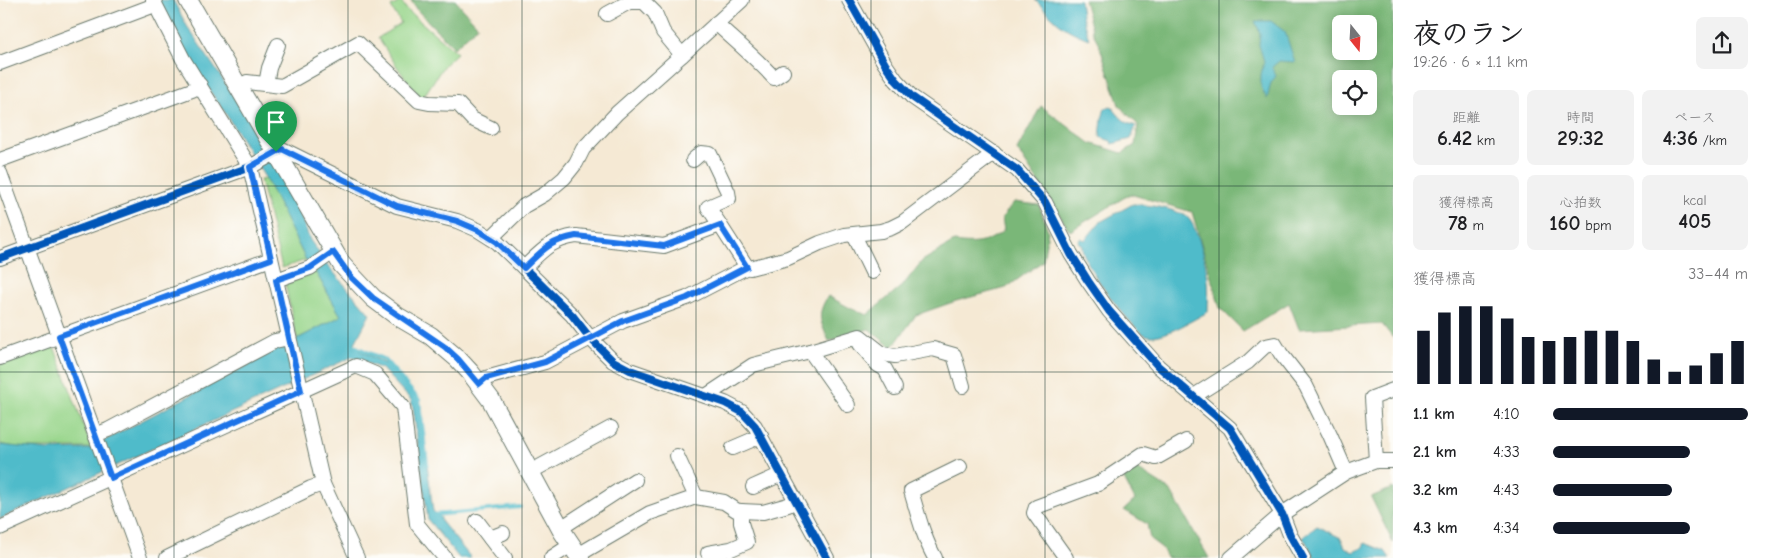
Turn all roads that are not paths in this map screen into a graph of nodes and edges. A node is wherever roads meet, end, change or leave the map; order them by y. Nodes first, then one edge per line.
1 (188, 0) edge
2 (742, 0) edge
3 (849, 0) edge
4 (154, 3) edge
5 (607, 14) dead end
6 (716, 23) junction
7 (278, 45) dead end
8 (682, 55) junction
9 (0, 63) edge
10 (783, 72) dead end
11 (266, 84) junction
12 (200, 85) junction
13 (238, 87) junction
14 (491, 128) dead end
15 (276, 152) junction
16 (994, 153) junction
17 (0, 160) edge
18 (693, 160) dead end
19 (250, 167) junction
20 (0, 173) edge
21 (720, 225) junction
22 (854, 234) junction
23 (491, 238) junction
24 (27, 248) junction
25 (328, 254) junction
26 (0, 258) edge
27 (271, 259) junction
28 (747, 267) junction
29 (524, 268) junction
30 (872, 272) dead end
31 (276, 280) junction
32 (59, 336) junction
33 (590, 338) junction
34 (854, 338) junction
35 (290, 340) junction
36 (810, 352) junction
37 (0, 358) edge
38 (479, 384) junction
39 (300, 386) junction
40 (963, 386) dead end
41 (895, 388) dead end
42 (1393, 390) edge
43 (706, 396) junction
44 (1194, 396) junction
45 (848, 405) dead end
46 (611, 428) dead end
47 (760, 436) junction
48 (96, 438) junction
49 (1186, 441) dead end
50 (733, 448) dead end
51 (677, 456) dead end
52 (1376, 461) junction
53 (1393, 461) edge
54 (960, 467) dead end
55 (530, 472) junction
56 (1346, 472) junction
57 (782, 474) junction
58 (110, 475) junction
59 (636, 480) dead end
60 (322, 484) junction
61 (753, 487) dead end
62 (696, 497) junction
63 (796, 501) junction
64 (742, 511) junction
65 (1282, 514) junction
66 (477, 521) dead end
67 (0, 528) edge
68 (561, 528) junction
69 (576, 552) edge
70 (708, 553) dead end
71 (140, 558) edge
72 (167, 558) edge
73 (357, 558) edge
74 (445, 558) edge
75 (505, 558) edge
76 (551, 558) edge
77 (827, 558) edge
78 (935, 558) edge
79 (1066, 558) edge
80 (1231, 558) edge
81 (1302, 558) edge

1 - 13 main road
2 - 6 street
3 - 16 street
4 - 9 street
4 - 12 street
5 - 8 street
6 - 8 street
6 - 10 street
7 - 11 street
8 - 23 street
11 - 13 street
11 - 14 street
12 - 17 street
12 - 19 street
13 - 15 main road
15 - 19 street
15 - 23 street
15 - 25 main road
16 - 22 street
16 - 44 street
18 - 21 street
19 - 24 street
19 - 27 street
20 - 24 street
21 - 28 street
21 - 29 street
22 - 28 street
22 - 30 street
23 - 29 street
24 - 26 street
24 - 32 street
25 - 31 street
25 - 38 main road
27 - 31 street
27 - 32 street
28 - 33 street
29 - 33 street
31 - 35 street
32 - 37 street
32 - 48 street
33 - 38 street
33 - 43 street
34 - 36 street
34 - 40 street
34 - 41 street
35 - 39 street
35 - 48 street
36 - 43 street
36 - 45 street
38 - 55 main road
39 - 58 street
39 - 60 street
39 - 74 street
42 - 52 street
43 - 47 street
44 - 56 street
44 - 65 street
46 - 55 street
47 - 50 street
47 - 57 street
48 - 58 street
49 - 79 street
51 - 62 street
52 - 53 street
52 - 56 street
54 - 78 street
55 - 68 main road
56 - 65 street
57 - 61 street
57 - 63 street
58 - 67 street
58 - 71 street
59 - 68 street
60 - 72 street
60 - 73 street
62 - 64 street
62 - 69 street
63 - 64 street
63 - 77 street
64 - 70 street
65 - 80 street
65 - 81 street
66 - 75 street
68 - 69 main road
69 - 76 street

